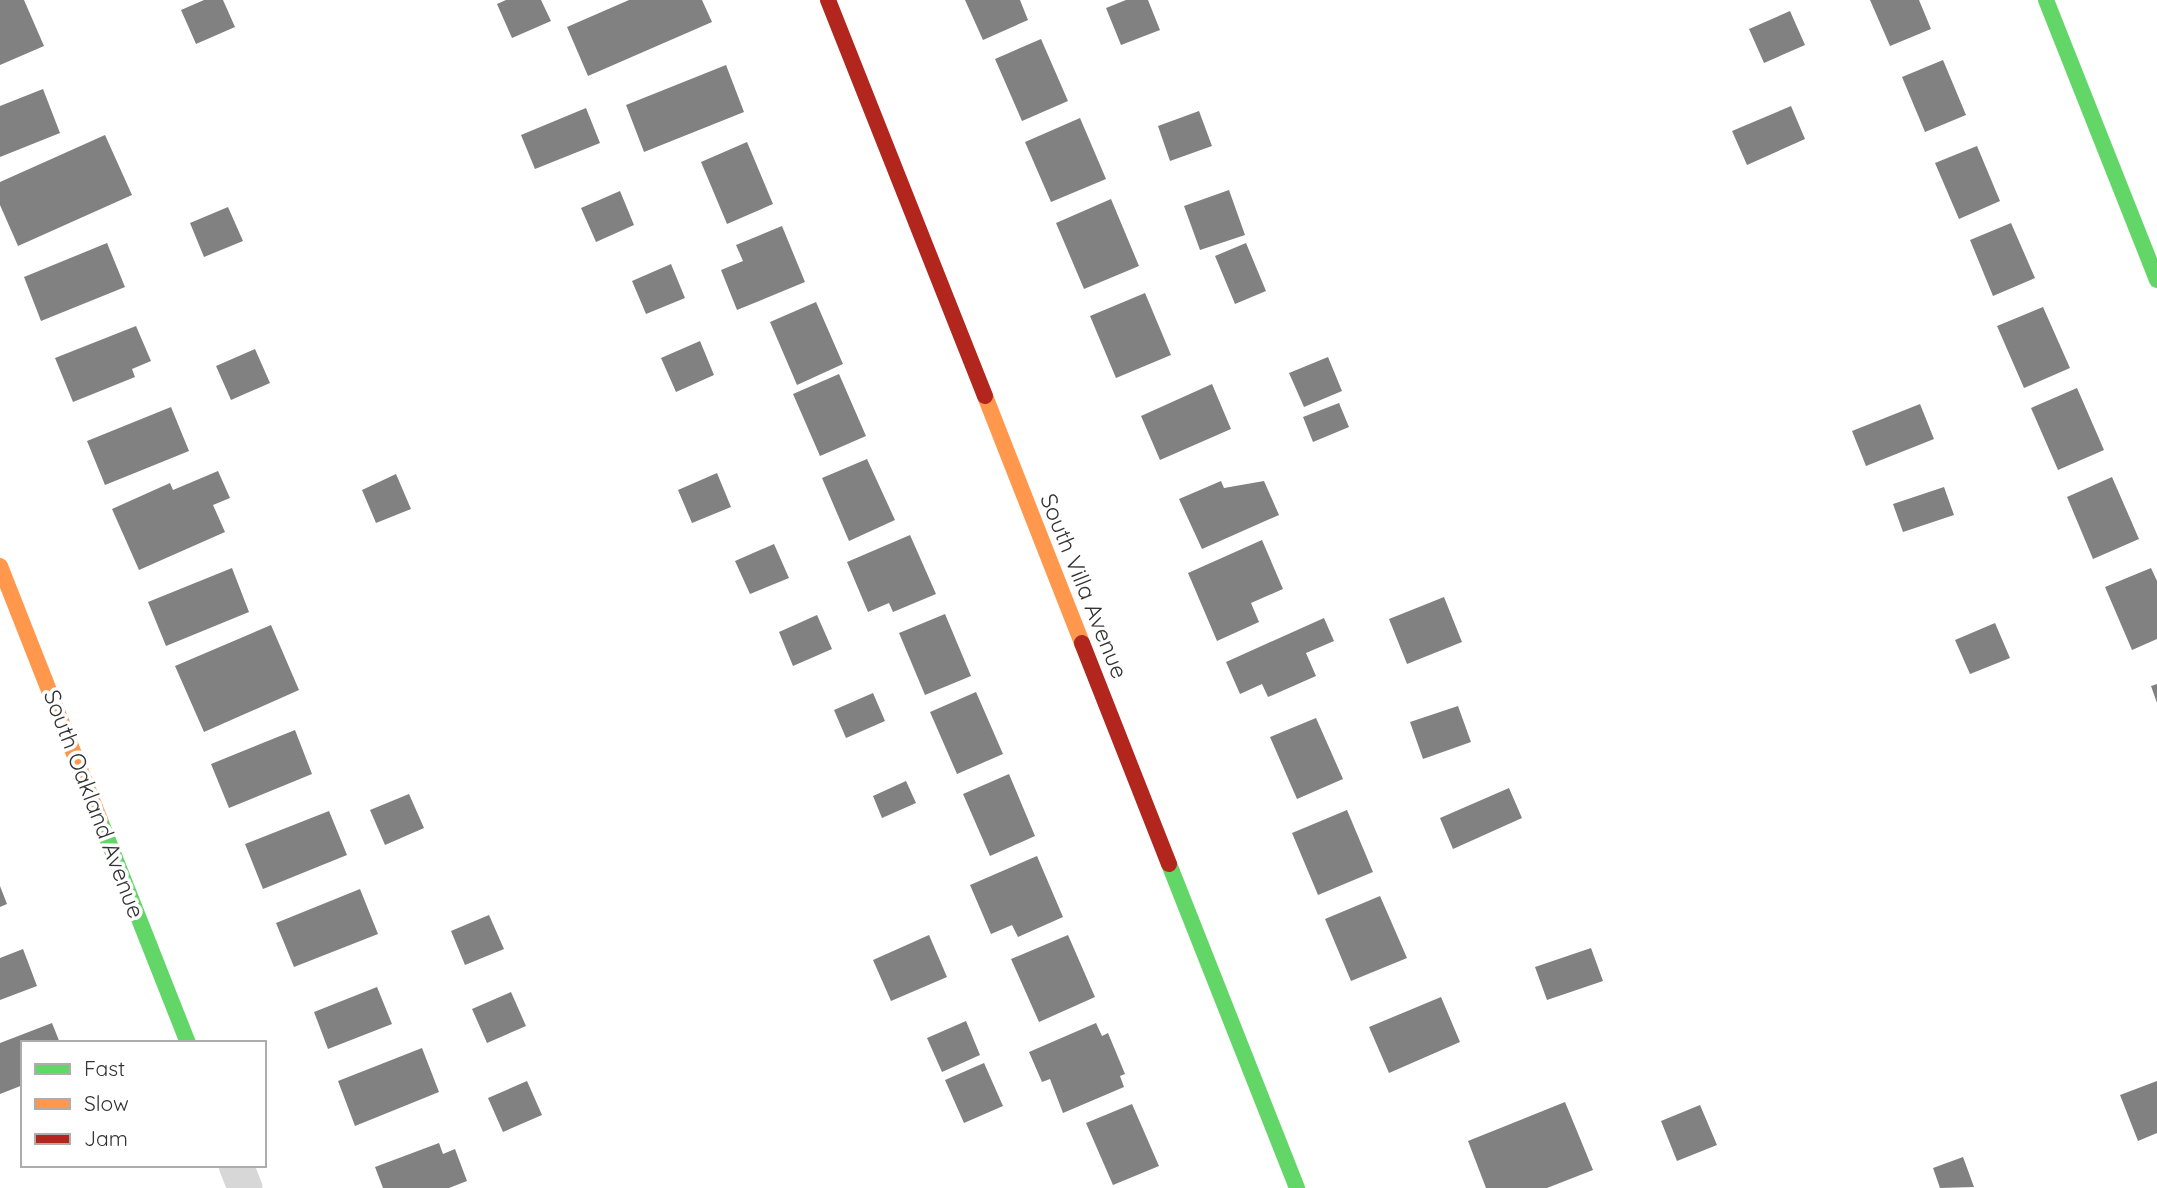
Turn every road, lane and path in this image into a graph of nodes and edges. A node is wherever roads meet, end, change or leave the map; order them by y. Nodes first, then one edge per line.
1 (828, 0) edge
2 (2046, 0) edge
3 (2157, 280) edge
4 (0, 566) edge
5 (187, 1041) edge
6 (237, 1167) edge
7 (245, 1188) edge
8 (1297, 1188) edge

1 - 8 street, South Villa Avenue
2 - 3 street
4 - 5 street, South Oakland Avenue
6 - 7 street

